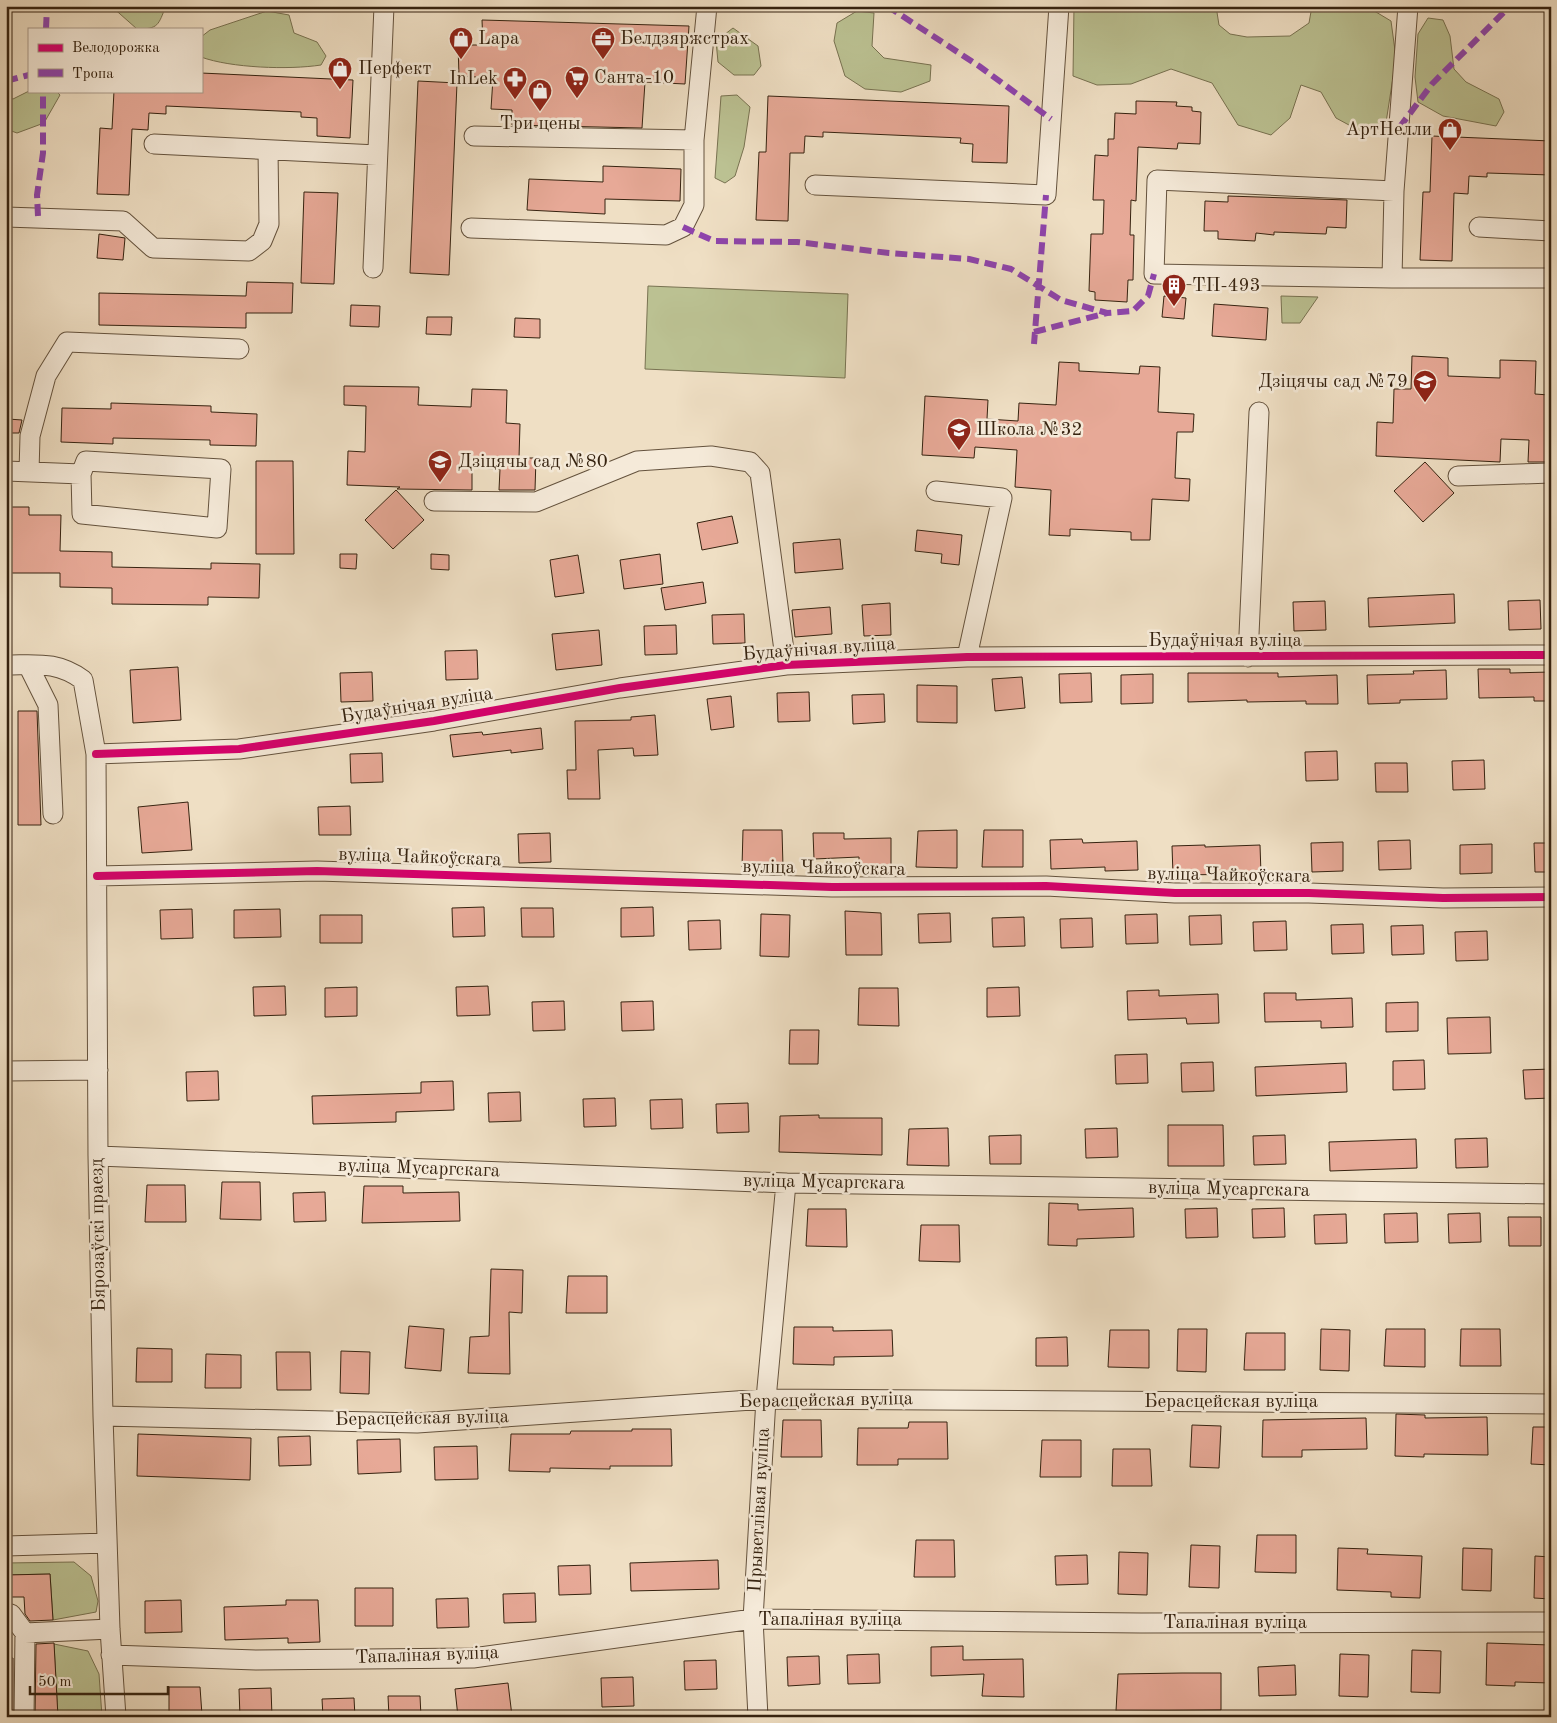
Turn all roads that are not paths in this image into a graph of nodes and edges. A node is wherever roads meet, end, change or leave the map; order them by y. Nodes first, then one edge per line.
1 (384, 6) edge
2 (707, 6) edge
3 (1060, 6) edge
4 (1408, 6) edge
5 (474, 136) dead end
6 (694, 140) junction
7 (154, 144) dead end
8 (268, 150) junction
9 (377, 155) junction
10 (815, 185) dead end
11 (1394, 191) junction
12 (6, 217) edge
13 (1479, 227) dead end
14 (471, 228) dead end
15 (1551, 231) edge
16 (374, 268) dead end
17 (1392, 278) junction
18 (1551, 278) edge
19 (239, 349) dead end
20 (1259, 412) dead end
21 (6, 471) edge
22 (29, 472) junction
23 (1551, 473) edge
24 (81, 474) junction
25 (1458, 476) dead end
26 (936, 491) dead end
27 (434, 501) dead end
28 (1551, 656) edge
29 (967, 657) junction
30 (1248, 657) junction
31 (6, 665) edge
32 (28, 665) junction
33 (786, 665) junction
34 (96, 754) junction
35 (53, 814) dead end
36 (97, 876) junction
37 (1551, 897) edge
38 (98, 1070) junction
39 (6, 1071) edge
40 (98, 1156) junction
41 (786, 1183) junction
42 (1551, 1194) edge
43 (766, 1399) junction
44 (1551, 1404) edge
45 (103, 1416) junction
46 (107, 1543) junction
47 (6, 1546) edge
48 (6, 1613) edge
49 (753, 1619) junction
50 (1551, 1622) edge
51 (110, 1629) junction
52 (25, 1633) junction
53 (111, 1655) junction
54 (14, 1679) edge
55 (24, 1717) edge
56 (116, 1717) edge
57 (758, 1717) edge

1 - 9 street
2 - 6 street
3 - 10 street
4 - 11 street
5 - 6 street
6 - 14 street
7 - 8 street
8 - 9 street
8 - 12 street
9 - 16 street
11 - 17 street
11 - 17 street
13 - 15 street
17 - 18 street
19 - 22 street
20 - 30 street
21 - 22 street
22 - 24 street
23 - 25 street
24 - 24 street
26 - 29 street
27 - 33 street
28 - 30 street, Будаўнічая вуліца
29 - 30 street, Будаўнічая вуліца
29 - 33 street, Будаўнічая вуліца
31 - 32 street
32 - 34 street
32 - 35 street
33 - 34 street, Будаўнічая вуліца
34 - 36 street, Бярозаўскі праезд
36 - 37 street, вуліца Чайкоўскага
36 - 38 street, Бярозаўскі праезд
38 - 39 street
38 - 40 street, Бярозаўскі праезд
40 - 41 street, вуліца Мусаргскага
40 - 45 street, Бярозаўскі праезд
41 - 42 street, вуліца Мусаргскага
41 - 43 street, Прыветлівая вуліца
43 - 44 street, Берасцейская вуліца
43 - 45 street, Берасцейская вуліца
43 - 49 street, Прыветлівая вуліца
45 - 46 street, Бярозаўскі праезд
46 - 47 street
46 - 51 street, Бярозаўскі праезд
48 - 52 street
49 - 50 street, Тапаліная вуліца
49 - 53 street, Тапаліная вуліца
49 - 57 street, Прыветлівая вуліца
51 - 52 street
51 - 53 street, Бярозаўскі праезд
52 - 54 street
53 - 56 street, Бярозаўскі праезд
54 - 55 street

